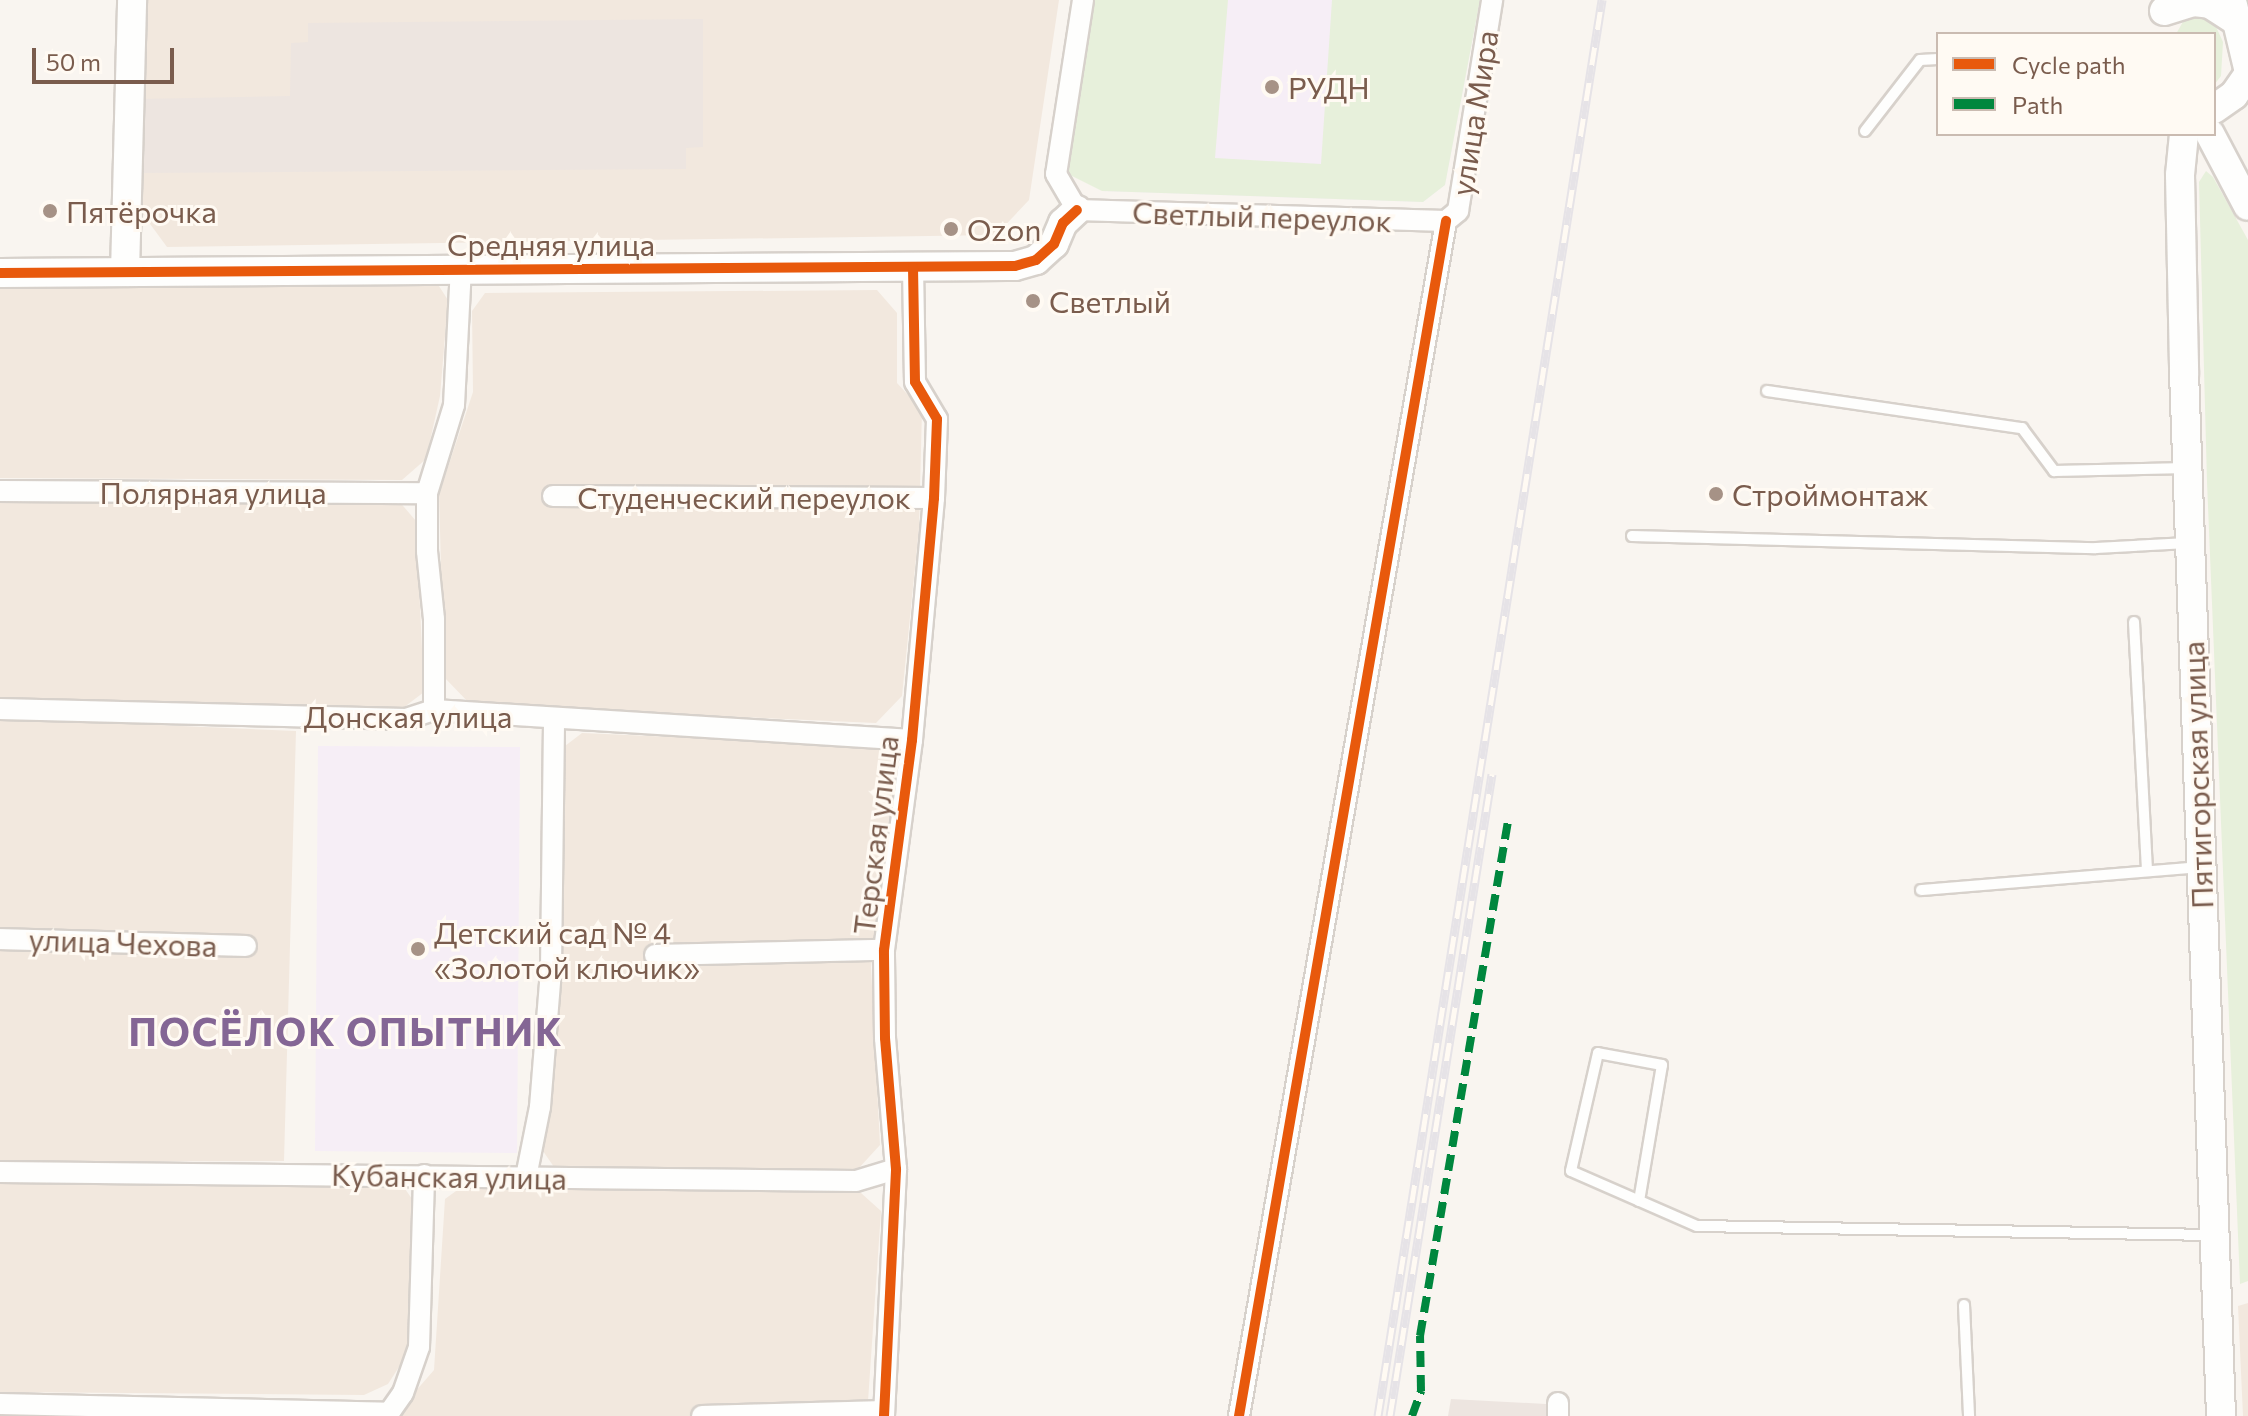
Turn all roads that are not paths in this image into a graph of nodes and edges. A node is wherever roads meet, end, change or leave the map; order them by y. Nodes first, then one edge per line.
1 (132, 0) edge
2 (1083, 0) edge
3 (1492, 0) edge
4 (2234, 10) edge
5 (2163, 18) edge
6 (1936, 59) edge
7 (2248, 68) edge
8 (2248, 75) edge
9 (2216, 108) edge
10 (1865, 131) dead end
11 (2184, 136) edge
12 (2211, 136) edge
13 (2228, 165) junction
14 (2180, 175) junction
15 (2248, 206) edge
16 (1077, 210) junction
17 (1446, 221) junction
18 (913, 267) junction
19 (461, 269) junction
20 (125, 272) junction
21 (0, 273) edge
22 (1767, 391) dead end
23 (2189, 468) junction
24 (0, 491) edge
25 (427, 493) junction
26 (553, 496) dead end
27 (934, 498) junction
28 (1632, 536) dead end
29 (2190, 543) junction
30 (2134, 622) dead end
31 (0, 709) edge
32 (434, 710) junction
33 (554, 718) junction
34 (912, 740) junction
35 (2199, 867) junction
36 (2147, 869) junction
37 (1921, 890) dead end
38 (0, 939) edge
39 (246, 946) dead end
40 (884, 950) junction
41 (655, 955) dead end
42 (896, 1169) junction
43 (0, 1172) edge
44 (424, 1175) junction
45 (526, 1177) junction
46 (1639, 1201) junction
47 (2213, 1235) junction
48 (1964, 1305) dead end
49 (0, 1404) edge
50 (884, 1413) edge
51 (702, 1416) edge
52 (1239, 1416) edge
53 (1969, 1416) edge
54 (2221, 1416) edge

1 - 20 main road
2 - 16 street
3 - 17 street, улица Мира
4 - 5 main road
4 - 7 main road
6 - 10 lane
8 - 9 main road
11 - 14 main road, Пятигорская улица
12 - 13 main road
13 - 14 main road
13 - 15 main road
14 - 23 main road, Пятигорская улица
16 - 17 street, Светлый переулок
16 - 18 main road, Средняя улица
17 - 52 street, улица Мира
18 - 19 main road, Средняя улица
18 - 27 street, Терская улица
19 - 20 main road, Средняя улица
19 - 25 street
20 - 21 main road, Средняя улица
22 - 23 lane
23 - 29 main road, Пятигорская улица
24 - 25 street, Полярная улица
25 - 32 street
26 - 27 street, Студенческий переулок
27 - 34 street, Терская улица
28 - 29 lane
29 - 35 main road, Пятигорская улица
30 - 36 lane
31 - 32 street, Донская улица
32 - 33 street, Донская улица
33 - 34 street, Донская улица
33 - 45 street
34 - 40 street, Терская улица
35 - 36 lane
35 - 47 main road, Пятигорская улица
36 - 37 lane
38 - 39 street, улица Чехова
40 - 41 street
40 - 42 street, Терская улица
42 - 45 street, Кубанская улица
42 - 50 street, Терская улица
43 - 44 street, Кубанская улица
44 - 45 street, Кубанская улица
44 - 49 street
46 - 46 lane
46 - 47 lane
47 - 54 main road, Пятигорская улица
48 - 53 lane
50 - 51 street

